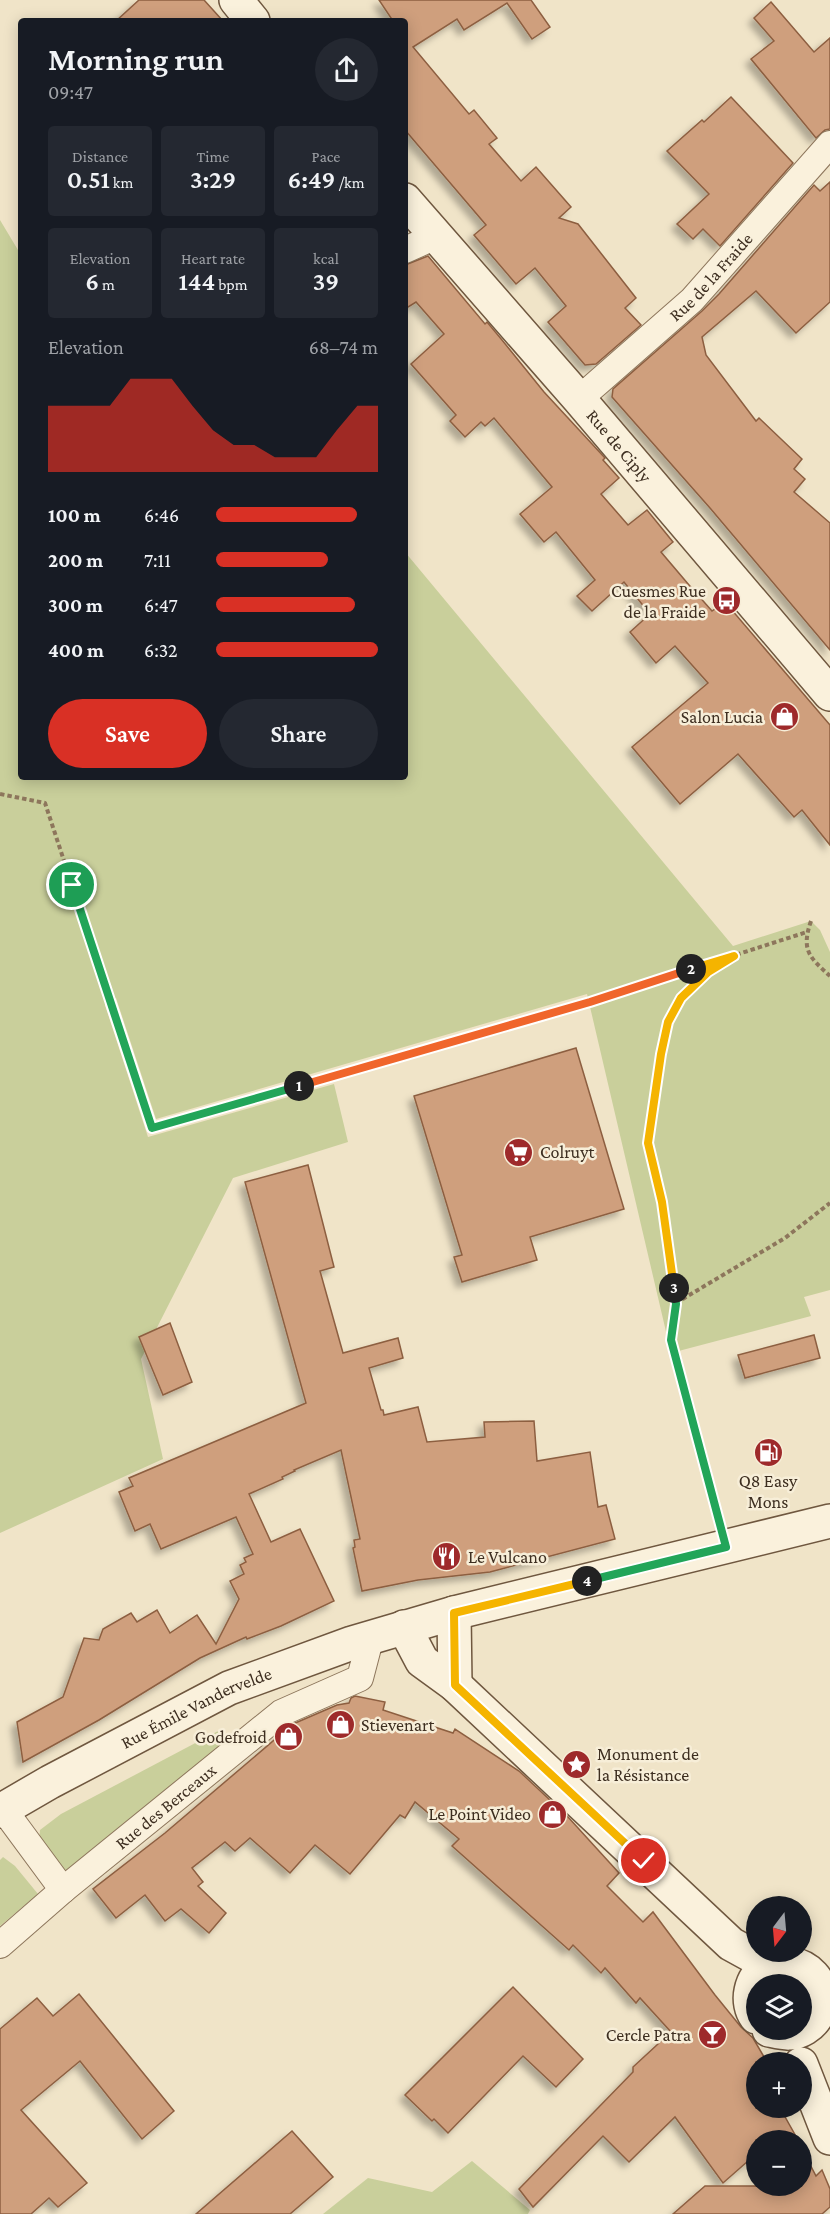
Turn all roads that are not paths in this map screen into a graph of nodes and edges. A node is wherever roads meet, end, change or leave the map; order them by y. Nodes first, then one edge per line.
1 (236, 0) edge
2 (251, 18) edge
3 (830, 144) edge
4 (408, 203) edge
5 (436, 236) junction
6 (408, 249) edge
7 (579, 399) junction
8 (830, 694) edge
9 (830, 1521) edge
10 (454, 1613) junction
11 (388, 1631) junction
12 (455, 1685) junction
13 (1, 1812) edge
14 (63, 1890) junction
15 (0, 1945) edge
16 (749, 1974) edge
17 (773, 1974) edge
18 (825, 1984) edge
19 (790, 2048) edge
20 (830, 2138) edge

1 - 2 street
3 - 7 street, Rue de la Fraide
4 - 5 street, Rue de Ciply
5 - 6 street
5 - 7 street, Rue de Ciply
7 - 8 street, Rue de Ciply
9 - 10 street, Rue Émile Vandervelde
10 - 11 street, Rue Émile Vandervelde
10 - 12 street
11 - 12 street
11 - 13 street, Rue Émile Vandervelde
11 - 14 street, Rue des Berceaux
12 - 16 street
13 - 14 street
14 - 15 street, Rue des Berceaux
17 - 18 street
18 - 19 street
19 - 20 street

